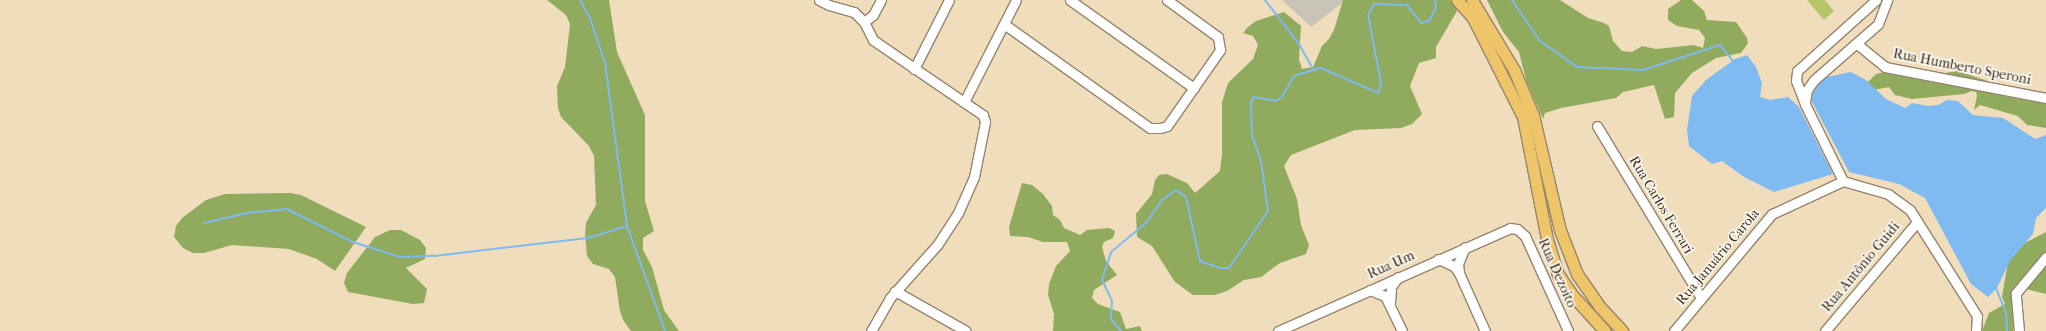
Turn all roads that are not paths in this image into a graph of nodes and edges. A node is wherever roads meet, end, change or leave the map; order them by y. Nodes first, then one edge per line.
1 (819, 0) edge
2 (881, 0) edge
3 (948, 0) edge
4 (1016, 0) edge
5 (1070, 0) edge
6 (1167, 0) edge
7 (1457, 0) edge
8 (1472, 0) edge
9 (1887, 0) edge
10 (1874, 1) edge
11 (1881, 18) junction
12 (864, 22) junction
13 (1004, 24) junction
14 (1857, 44) junction
15 (914, 69) junction
16 (1194, 88) junction
17 (2046, 98) edge
18 (964, 102) junction
19 (1805, 104) junction
20 (1597, 126) dead end
21 (1843, 181) junction
22 (1917, 222) junction
23 (1517, 229) joint
24 (1465, 246) junction
25 (2046, 257) edge
26 (1438, 259) junction
27 (1459, 273) junction
28 (1398, 277) junction
29 (1370, 290) junction
30 (895, 292) junction
31 (1701, 298) junction
32 (1390, 303) junction
33 (871, 331) edge
34 (966, 331) edge
35 (1278, 331) edge
36 (1402, 331) edge
37 (1484, 331) edge
38 (1568, 331) edge
39 (1605, 331) edge
40 (1622, 331) edge
41 (1674, 331) edge
42 (1825, 331) edge
43 (1976, 331) edge
44 (2019, 331) edge

1 - 12 street
2 - 12 street
3 - 15 street
4 - 13 street
5 - 16 street
6 - 16 street
7 - 39 main road
8 - 40 main road
9 - 11 street
10 - 11 street
10 - 19 street
11 - 14 street
12 - 15 street
13 - 16 street
13 - 18 street
14 - 17 street, Rua Humberto Speroni
14 - 19 street
15 - 18 street
18 - 30 street
19 - 21 street
20 - 31 street, Rua Carlos Ferrari
21 - 22 street
21 - 31 street, Rua Januário Carola
22 - 42 street, Rua Antônio Guidi
22 - 43 street
23 - 24 street, Rua Um
23 - 38 street, Rua Dezoito
24 - 26 street, Rua Um
24 - 27 street
25 - 44 street
26 - 27 street
26 - 28 street, Rua Um
27 - 37 street
28 - 29 street, Rua Um
28 - 32 street
29 - 32 street
29 - 35 street, Rua Um
30 - 33 street
30 - 34 street
31 - 41 street, Rua Januário Carola
32 - 36 street

